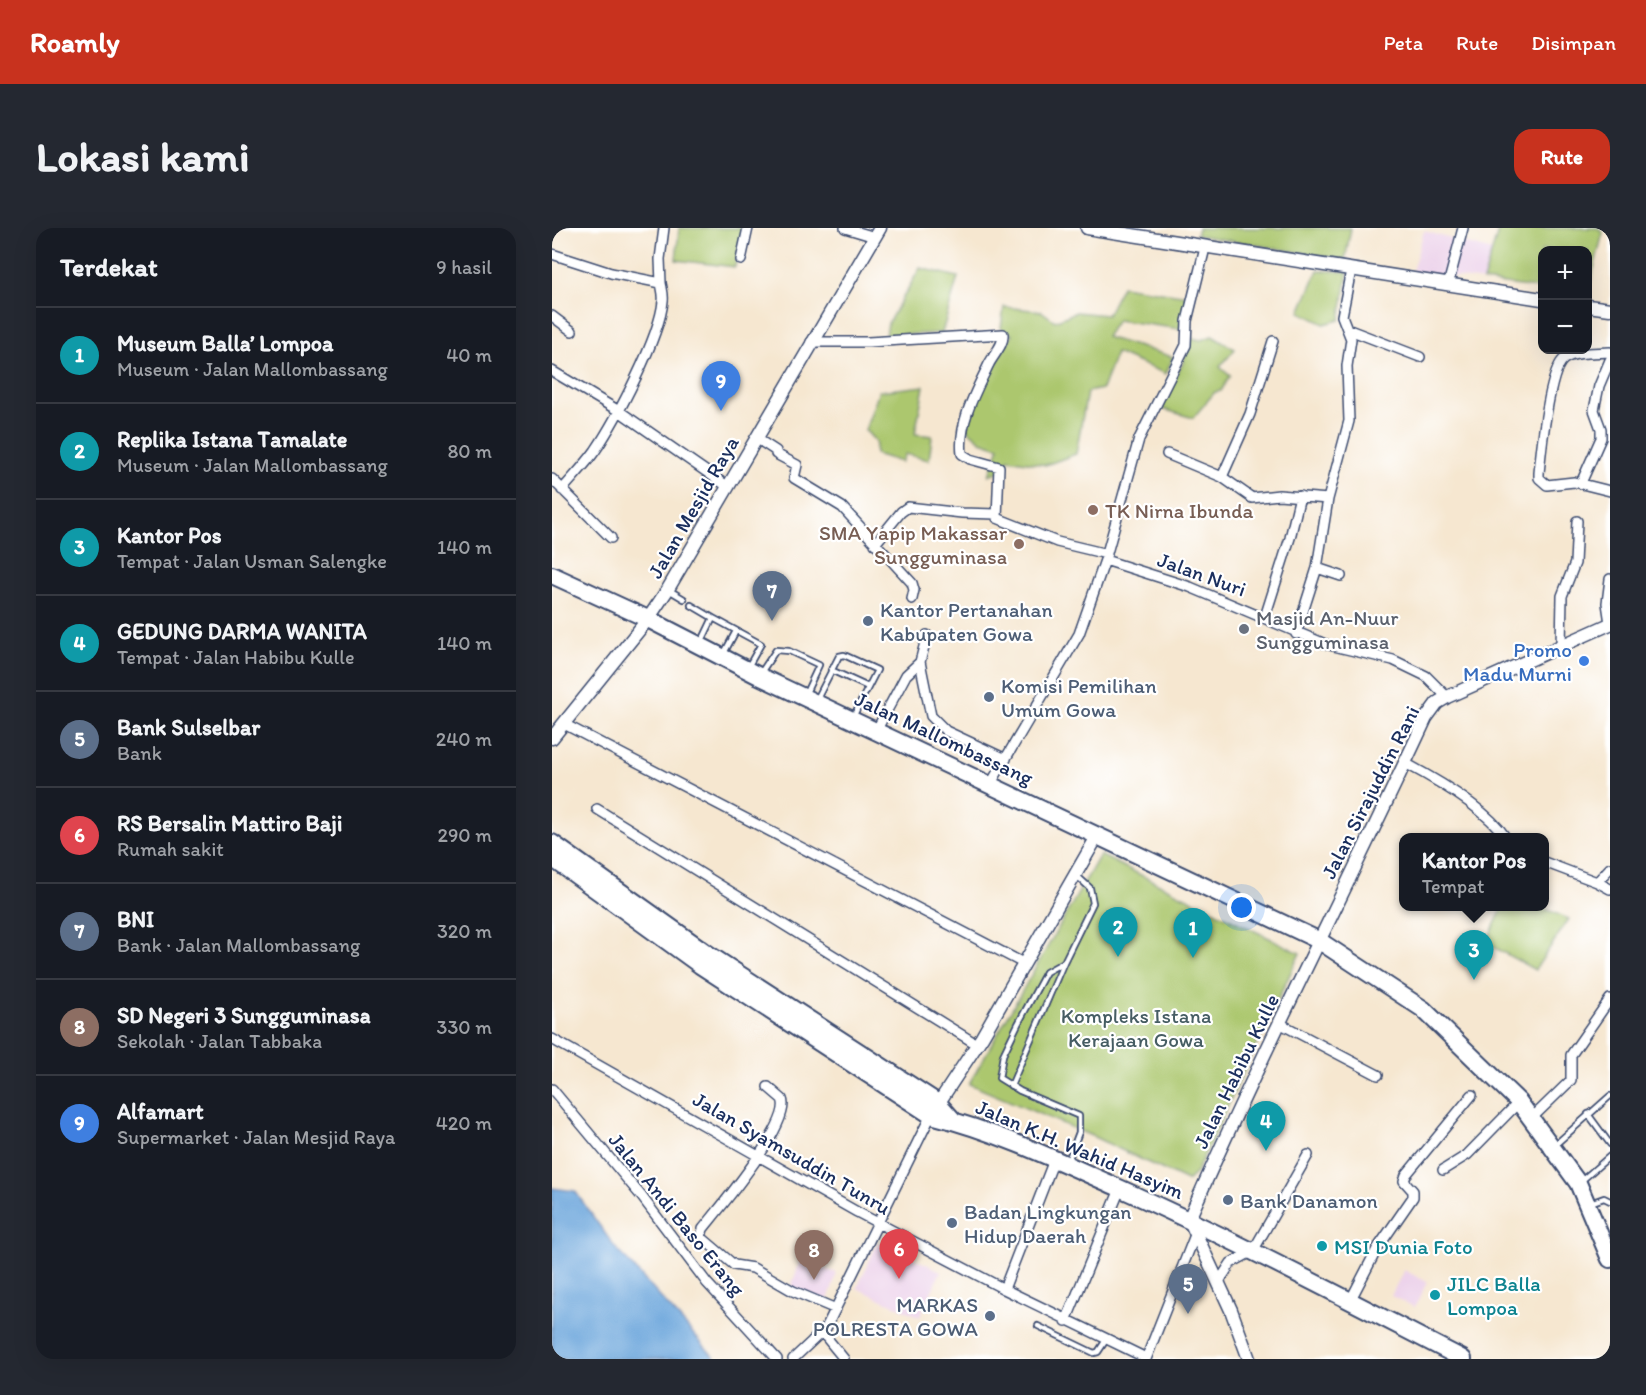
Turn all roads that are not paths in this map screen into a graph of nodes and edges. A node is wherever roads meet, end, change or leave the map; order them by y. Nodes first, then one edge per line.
1 (664, 228) edge
2 (748, 228) edge
3 (845, 228) edge
4 (1087, 228) edge
5 (1463, 228) edge
6 (878, 233) edge
7 (1205, 248) junction
8 (552, 254) edge
9 (741, 260) dead end
10 (1351, 270) junction
11 (661, 283) junction
12 (1448, 285) junction
13 (1538, 298) edge
14 (1592, 307) edge
15 (1610, 309) edge
16 (552, 316) edge
17 (1347, 329) junction
18 (572, 330) dead end
19 (1273, 341) dead end
20 (811, 342) junction
21 (1610, 352) edge
22 (1420, 357) dead end
23 (1610, 360) edge
24 (552, 371) edge
25 (619, 411) junction
26 (756, 438) junction
27 (1167, 454) dead end
28 (1222, 477) junction
29 (552, 479) edge
30 (1581, 483) junction
31 (727, 486) junction
32 (562, 490) junction
33 (1610, 491) edge
34 (1300, 496) junction
35 (1328, 499) junction
36 (996, 514) junction
37 (1577, 521) dead end
38 (611, 538) dead end
39 (875, 544) junction
40 (1106, 557) junction
41 (1317, 568) junction
42 (552, 575) edge
43 (1341, 576) dead end
44 (1610, 579) edge
45 (668, 589) junction
46 (912, 599) dead end
47 (684, 600) dead end
48 (691, 605) dead end
49 (1265, 616) junction
50 (648, 619) junction
51 (712, 620) junction
52 (1610, 624) edge
53 (735, 633) junction
54 (927, 634) dead end
55 (1296, 634) junction
56 (703, 639) junction
57 (1561, 646) junction
58 (725, 652) junction
59 (920, 662) junction
60 (755, 668) junction
61 (831, 670) junction
62 (868, 687) junction
63 (812, 695) junction
64 (1447, 697) junction
65 (855, 715) junction
66 (564, 724) junction
67 (878, 726) junction
68 (552, 738) edge
69 (1006, 759) junction
70 (1405, 763) junction
71 (990, 785) junction
72 (597, 810) dead end
73 (1503, 833) edge
74 (1098, 835) junction
75 (552, 843) edge
76 (552, 858) edge
77 (1549, 864) edge
78 (1610, 868) edge
79 (1076, 874) junction
80 (1598, 882) junction
81 (1610, 889) edge
82 (1318, 940) junction
83 (1064, 962) junction
84 (1025, 964) junction
85 (1610, 999) edge
86 (1601, 1011) junction
87 (1610, 1017) edge
88 (1281, 1024) junction
89 (552, 1039) edge
90 (978, 1045) junction
91 (1378, 1075) dead end
92 (1011, 1086) junction
93 (768, 1087) dead end
94 (552, 1089) edge
95 (1472, 1095) dead end
96 (1610, 1096) edge
97 (1519, 1102) junction
98 (935, 1109) junction
99 (1588, 1114) junction
100 (1532, 1118) junction
101 (1610, 1144) edge
102 (1553, 1147) junction
103 (760, 1155) junction
104 (1308, 1155) dead end
105 (1610, 1156) edge
106 (1060, 1162) junction
107 (1443, 1170) dead end
108 (1578, 1183) junction
109 (1120, 1189) junction
110 (1610, 1201) edge
111 (1587, 1203) junction
112 (1189, 1219) junction
113 (878, 1223) junction
114 (1195, 1235) junction
115 (1253, 1251) junction
116 (1610, 1259) edge
117 (1218, 1283) junction
118 (1004, 1289) junction
119 (1350, 1301) junction
120 (836, 1309) junction
121 (1066, 1321) junction
122 (1038, 1326) dead end
123 (822, 1332) junction
124 (1106, 1340) junction
125 (1146, 1358) edge
126 (777, 1359) edge
127 (793, 1359) edge
128 (844, 1359) edge
129 (1249, 1359) edge
130 (1463, 1359) edge

1 - 11 street
2 - 9 street
3 - 6 street
4 - 7 street
5 - 12 street
6 - 20 street, Jalan Mesjid Raya
7 - 10 street
7 - 40 street
8 - 11 street
10 - 12 street
10 - 17 street
11 - 25 street
12 - 13 street
14 - 15 street
16 - 18 street
17 - 22 street
17 - 35 street
19 - 28 street
20 - 26 street, Jalan Mesjid Raya
20 - 36 street
21 - 30 street
23 - 30 street
24 - 25 street
25 - 31 street
25 - 32 street
26 - 31 street, Jalan Mesjid Raya
26 - 39 street
27 - 28 street
28 - 34 street
29 - 32 street
30 - 33 street
31 - 45 street, Jalan Mesjid Raya
32 - 38 street
34 - 35 street
34 - 49 street
35 - 41 street
36 - 39 street
36 - 40 street, Jalan Nuri
37 - 57 street
39 - 46 street
40 - 49 street, Jalan Nuri
40 - 69 street
41 - 43 street
41 - 55 street
42 - 50 highway, Jalan Mallombassang
44 - 52 street
45 - 47 lane
45 - 50 street, Jalan Mesjid Raya
48 - 51 lane
49 - 55 street, Jalan Nuri
50 - 56 highway, Jalan Mallombassang
50 - 66 street, Jalan Mesjid Raya
51 - 53 lane
51 - 56 lane
52 - 57 street, Jalan Sirajuddin Rani
53 - 58 lane
53 - 60 lane
54 - 59 street
55 - 64 street, Jalan Nuri
56 - 58 highway, Jalan Mallombassang
57 - 64 street, Jalan Sirajuddin Rani
58 - 60 highway, Jalan Mallombassang
59 - 67 street
59 - 69 street
60 - 63 highway, Jalan Mallombassang
60 - 63 lane
61 - 62 lane
61 - 62 lane
61 - 63 lane
62 - 65 lane
63 - 65 highway, Jalan Mallombassang
64 - 70 street, Jalan Sirajuddin Rani
65 - 67 highway, Jalan Mallombassang
66 - 68 street, Jalan Mesjid Raya
66 - 84 street
67 - 71 highway, Jalan Mallombassang
69 - 71 street
70 - 73 street
70 - 82 street, Jalan Sirajuddin Rani
71 - 74 highway, Jalan Mallombassang
72 - 90 street
74 - 79 street
74 - 82 highway, Jalan Mallombassang
75 - 98 highway
76 - 98 highway
77 - 80 street
78 - 80 street
79 - 83 lane
79 - 84 street
80 - 81 street
82 - 88 street, Jalan Habibu Kulle
82 - 97 highway, Jalan Mallombassang
83 - 92 lane
83 - 92 lane
84 - 90 street
85 - 86 street
86 - 87 street
86 - 100 street
88 - 91 street
88 - 112 street, Jalan Habibu Kulle
89 - 103 street, Jalan Syamsuddin Tunru
90 - 98 street
92 - 106 lane
93 - 103 street
94 - 126 street, Jalan Andi Baso Erang
95 - 119 street
96 - 99 lane
97 - 100 highway, Jalan Mallombassang
97 - 107 street
98 - 106 highway, Jalan K.H. Wahid Hasyim
98 - 113 street
99 - 101 lane
99 - 102 lane
100 - 102 highway, Jalan Mallombassang
102 - 108 highway, Jalan Mallombassang
103 - 113 street, Jalan Syamsuddin Tunru
103 - 120 street
104 - 115 street
105 - 108 lane
106 - 109 highway, Jalan K.H. Wahid Hasyim
106 - 118 street
108 - 111 highway, Jalan Mallombassang
109 - 112 highway, Jalan K.H. Wahid Hasyim
109 - 121 street
110 - 111 lane
111 - 116 highway, Jalan Mallombassang
112 - 114 street
112 - 115 highway, Jalan K.H. Wahid Hasyim
113 - 118 street, Jalan Syamsuddin Tunru
113 - 120 street
114 - 117 street
114 - 125 street
115 - 117 street
115 - 119 highway, Jalan K.H. Wahid Hasyim
117 - 129 street
118 - 121 street, Jalan Syamsuddin Tunru
119 - 130 highway, Jalan K.H. Wahid Hasyim
120 - 123 street
121 - 124 street, Jalan Syamsuddin Tunru
122 - 124 lane
123 - 127 street
123 - 128 street
124 - 125 street, Jalan Syamsuddin Tunru

